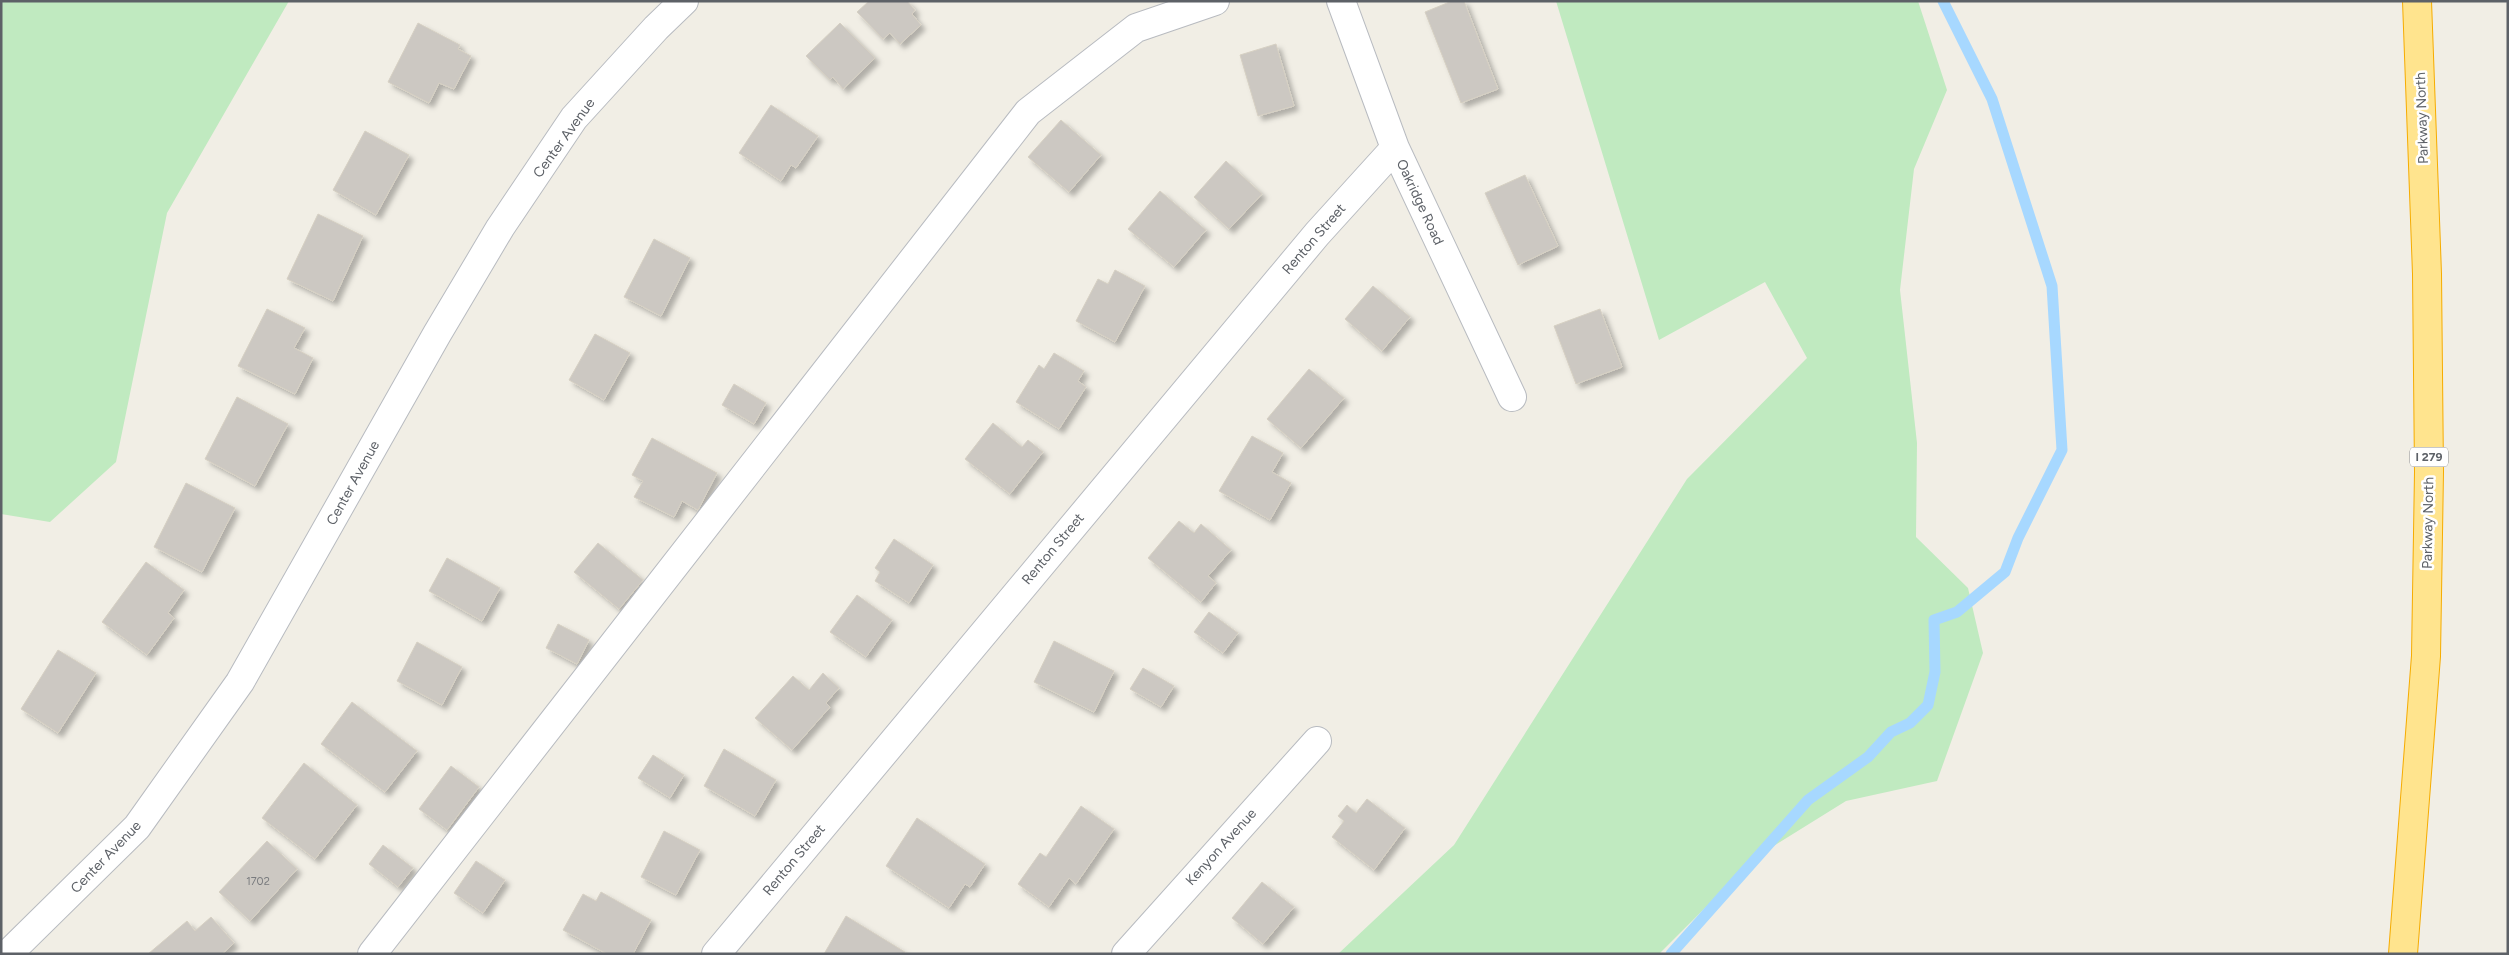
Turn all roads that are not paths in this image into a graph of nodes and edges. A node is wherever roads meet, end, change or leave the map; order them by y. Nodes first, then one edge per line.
1 (684, 1) edge
2 (1215, 1) edge
3 (1341, 1) edge
4 (2417, 1) edge
5 (1395, 148) junction
6 (1512, 397) dead end
7 (1317, 741) dead end
8 (10, 952) edge
9 (372, 954) edge
10 (716, 954) edge
11 (1126, 954) edge
12 (2404, 954) edge

1 - 8 street, Center Avenue
2 - 9 street
3 - 5 street, Oakridge Road
4 - 12 highway, Parkway North / I 279
5 - 6 street, Oakridge Road
5 - 10 street, Renton Street
7 - 11 street, Kenyon Avenue

